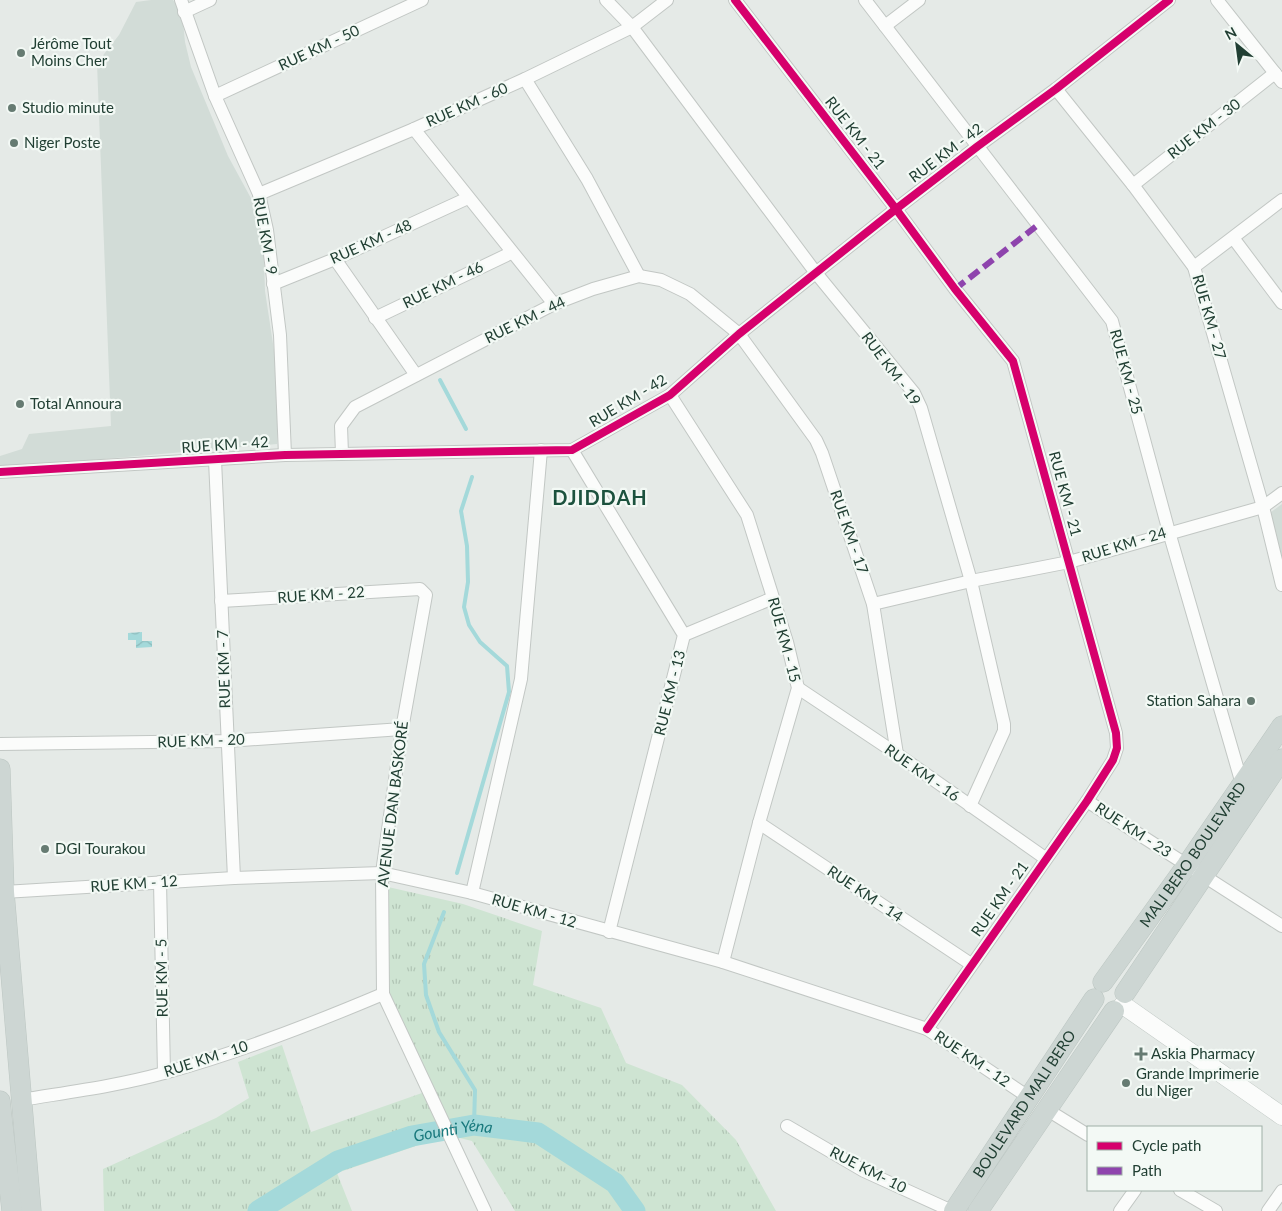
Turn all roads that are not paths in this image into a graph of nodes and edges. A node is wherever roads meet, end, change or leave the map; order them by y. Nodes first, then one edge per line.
1 (210, 0) edge
2 (422, 0) edge
3 (606, 0) edge
4 (667, 0) edge
5 (735, 0) edge
6 (865, 0) edge
7 (919, 0) edge
8 (1169, 0) edge
9 (1217, 0) edge
10 (182, 6) edge
11 (885, 26) junction
12 (632, 27) junction
13 (1279, 78) edge
14 (525, 79) junction
15 (1056, 89) junction
16 (215, 96) junction
17 (414, 129) junction
18 (978, 146) junction
19 (1134, 185) junction
20 (259, 194) junction
21 (468, 198) junction
22 (1282, 200) edge
23 (896, 209) junction
24 (1234, 238) junction
25 (511, 253) junction
26 (335, 259) junction
27 (1194, 267) junction
28 (816, 273) junction
29 (639, 276) junction
30 (273, 284) junction
31 (1282, 303) edge
32 (554, 304) junction
33 (375, 318) junction
34 (739, 334) junction
35 (416, 375) junction
36 (670, 394) junction
37 (541, 450) junction
38 (572, 450) junction
39 (342, 454) junction
40 (286, 455) junction
41 (216, 460) junction
42 (0, 472) edge
43 (1282, 493) edge
44 (1263, 506) junction
45 (1169, 532) junction
46 (1069, 562) junction
47 (971, 581) junction
48 (1282, 585) edge
49 (420, 589) joint
50 (773, 598) junction
51 (222, 601) junction
52 (873, 604) junction
53 (684, 635) junction
54 (798, 688) junction
55 (402, 728) junction
56 (1281, 730) edge
57 (227, 741) junction
58 (0, 744) edge
59 (897, 754) junction
60 (1282, 759) edge
61 (0, 769) edge
62 (1242, 784) junction
63 (1087, 800) junction
64 (970, 806) junction
65 (759, 823) junction
66 (1045, 858) junction
67 (1196, 870) junction
68 (382, 873) junction
69 (234, 878) junction
70 (160, 882) junction
71 (4, 892) junction
72 (472, 893) junction
73 (1282, 926) edge
74 (609, 932) junction
75 (722, 962) junction
76 (971, 964) junction
77 (5, 966) edge
78 (1098, 991) junction
79 (383, 994) junction
80 (1121, 1003) junction
81 (927, 1029) junction
82 (164, 1073) junction
83 (1030, 1098) junction
84 (21, 1100) junction
85 (0, 1101) edge
86 (1046, 1109) junction
87 (1282, 1116) edge
88 (787, 1126) dead end
89 (1087, 1134) edge
90 (1134, 1191) edge
91 (1182, 1191) edge
92 (1282, 1191) edge
93 (8, 1200) edge
94 (980, 1204) edge
95 (32, 1211) edge
96 (485, 1211) edge
97 (953, 1211) edge
98 (1120, 1211) edge
99 (1216, 1211) edge
100 (1268, 1211) edge

1 - 10 street
2 - 16 street, RUE KM - 50
3 - 12 street, RUE KM - 19
4 - 12 street, RUE KM - 60
5 - 23 street, RUE KM - 21
6 - 11 street, RUE KM - 25
7 - 11 street
8 - 15 street, RUE KM - 42
9 - 13 street
10 - 16 street, RUE KM - 9
11 - 18 street, RUE KM - 25
12 - 14 street, RUE KM - 60
12 - 28 street, RUE KM - 19
13 - 19 street, RUE KM - 30
14 - 17 street, RUE KM - 60
14 - 29 street
15 - 18 street, RUE KM - 42
15 - 19 street, RUE KM - 27
16 - 20 street, RUE KM - 9
17 - 20 street, RUE KM - 60
17 - 21 street
18 - 23 street, RUE KM - 42
18 - 45 street, RUE KM - 25
19 - 27 street, RUE KM - 27
20 - 30 street, RUE KM - 9
21 - 25 street
21 - 26 street, RUE KM - 48
22 - 24 street
23 - 28 street, RUE KM - 42
23 - 46 street, RUE KM - 21
24 - 27 street
24 - 31 street
25 - 32 street
25 - 33 street, RUE KM - 46
26 - 30 street, RUE KM - 48
26 - 33 street
27 - 44 street, RUE KM - 27
28 - 34 street, RUE KM - 42
28 - 47 street, RUE KM - 19
29 - 32 street, RUE KM - 44
29 - 34 street, RUE KM - 44
30 - 40 street, RUE KM - 9
32 - 35 street, RUE KM - 44
33 - 35 street
34 - 36 street, RUE KM - 42
34 - 52 street, RUE KM - 17
35 - 39 street, RUE KM - 44
36 - 38 street, RUE KM - 42
36 - 50 street, RUE KM - 15
37 - 38 street, RUE KM - 42
37 - 39 street, RUE KM - 42
37 - 72 street
38 - 53 street, RUE KM - 13
39 - 40 street, RUE KM - 42
40 - 41 street, RUE KM - 42
41 - 42 street, RUE KM - 42
41 - 51 street, RUE KM - 7
43 - 44 street, RUE KM - 24
44 - 45 street, RUE KM - 24
44 - 48 street, RUE KM - 27
45 - 46 street, RUE KM - 24
45 - 62 street, RUE KM - 25
46 - 47 street, RUE KM - 24
46 - 63 street, RUE KM - 21
47 - 52 street, RUE KM - 24
47 - 64 street, RUE KM - 19
49 - 51 street, RUE KM - 22
49 - 55 street, AVENUE DAN BASKORÉ
50 - 53 street
50 - 54 street, RUE KM - 15
51 - 57 street, RUE KM - 7
52 - 59 street, RUE KM - 17
53 - 74 street, RUE KM - 13
54 - 59 street, RUE KM - 16
54 - 65 street, RUE KM - 15
55 - 57 street, RUE KM - 20
55 - 68 street, AVENUE DAN BASKORÉ
56 - 62 main road, MALI BERO BOULEVARD
57 - 58 street, RUE KM - 20
57 - 69 street, RUE KM - 7
59 - 64 street, RUE KM - 16
60 - 67 main road, MALI BERO BOULEVARD
61 - 71 main road
62 - 67 main road, MALI BERO BOULEVARD
63 - 66 street, RUE KM - 21
63 - 67 street, RUE KM - 23
64 - 66 street, RUE KM - 16
65 - 75 street, RUE KM - 15
65 - 76 street, RUE KM - 14
66 - 76 street, RUE KM - 21
67 - 73 street, RUE KM - 23
67 - 78 main road, MALI BERO BOULEVARD
67 - 80 main road, MALI BERO BOULEVARD
68 - 69 street, RUE KM - 12
68 - 72 street, RUE KM - 12
68 - 79 street, AVENUE DAN BASKORÉ
69 - 70 street, RUE KM - 12
70 - 71 street, RUE KM - 12
70 - 82 street, RUE KM - 5
71 - 77 main road
72 - 74 street, RUE KM - 12
74 - 75 street, RUE KM - 12
75 - 81 street, RUE KM - 12
76 - 81 street, RUE KM - 21
77 - 84 main road
78 - 80 main road
78 - 80 main road
78 - 83 main road, BOULEVARD MALI BERO
79 - 82 street, RUE KM - 10
79 - 96 street, AVENUE DAN BASKORÉ
80 - 86 main road, BOULEVARD MALI BERO
80 - 87 street
81 - 83 street, RUE KM - 12
82 - 84 street, RUE KM - 10
83 - 94 main road, BOULEVARD MALI BERO
84 - 95 main road
85 - 93 main road
86 - 89 street
86 - 94 main road, BOULEVARD MALI BERO
88 - 97 street, RUE KM- 10
90 - 98 street
91 - 99 street
92 - 100 street
94 - 97 main road, BOULEVARD MALI BERO

